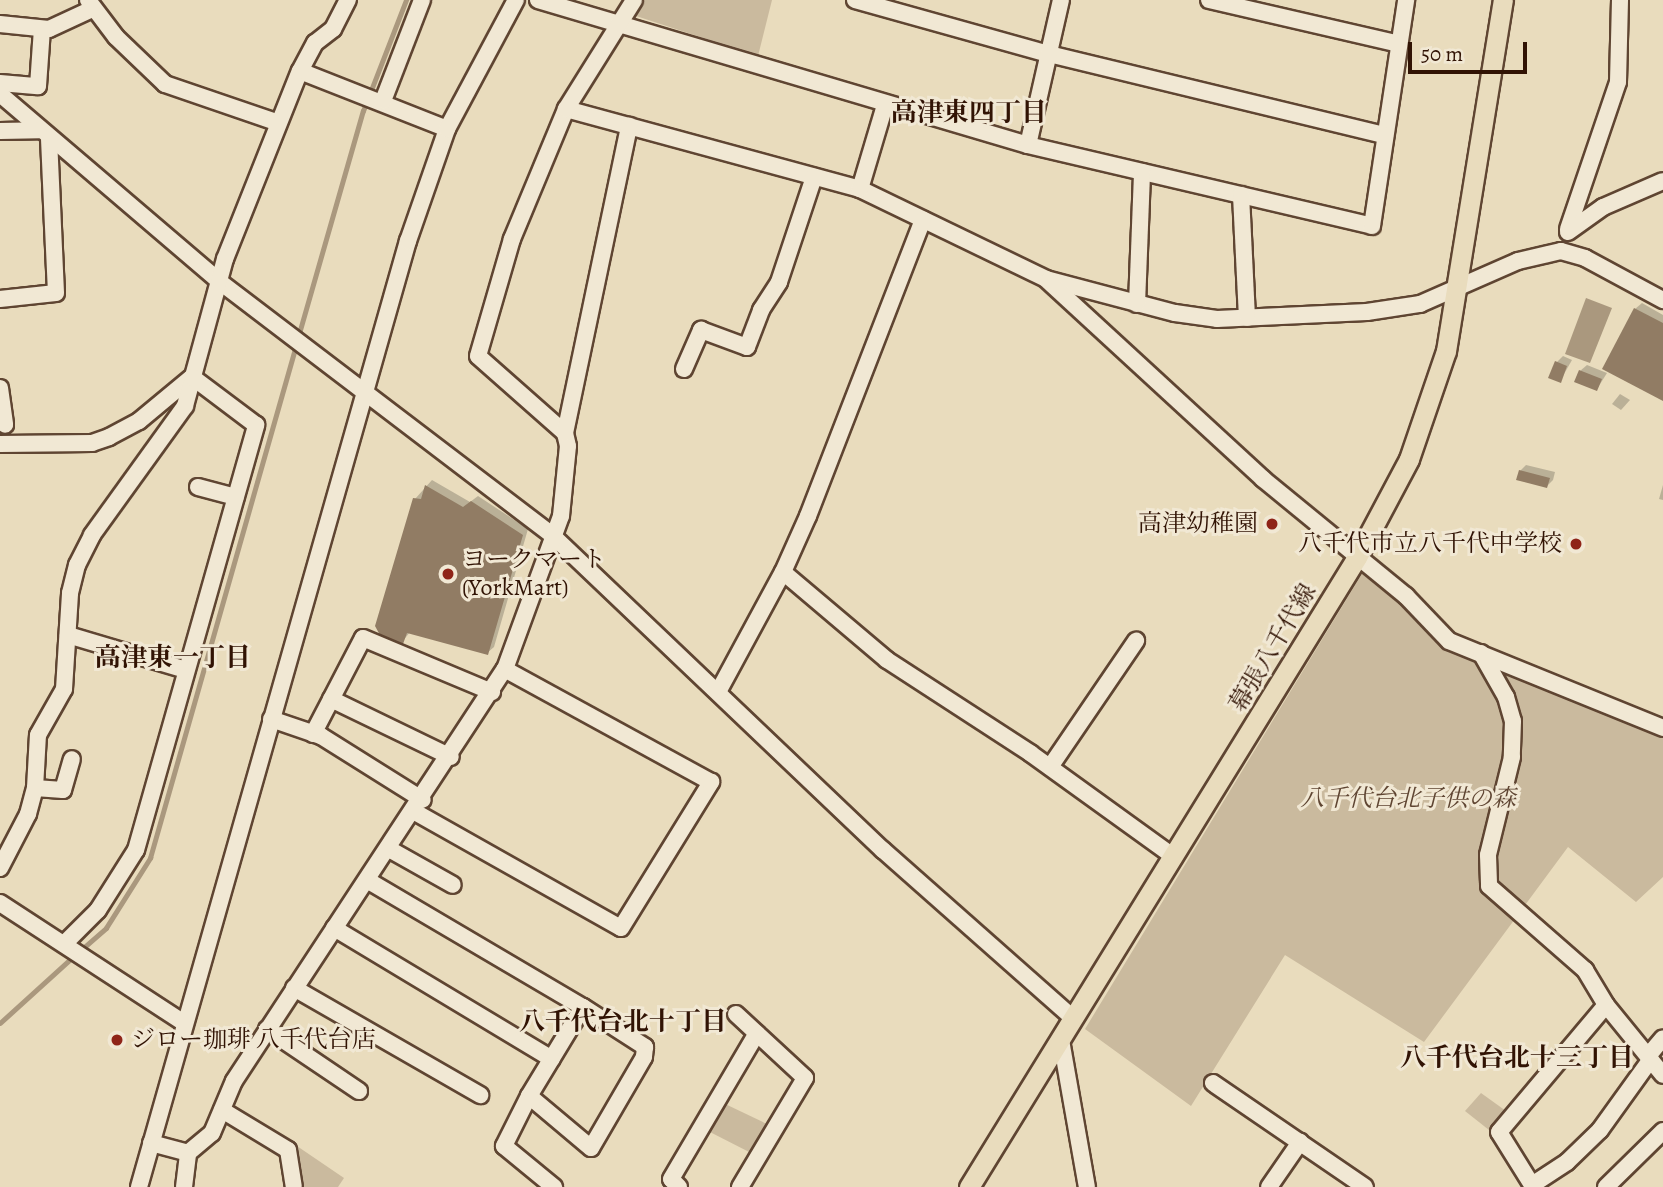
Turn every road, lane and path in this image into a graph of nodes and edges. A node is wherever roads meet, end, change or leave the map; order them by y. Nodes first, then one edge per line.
1 (348, 0) edge
2 (422, 0) edge
3 (516, 0) edge
4 (538, 0) edge
5 (634, 0) edge
6 (855, 0) edge
7 (1061, 0) edge
8 (1209, 0) edge
9 (1406, 0) edge
10 (1503, 0) edge
11 (1620, 0) edge
12 (90, 4) edge
13 (618, 23) junction
14 (0, 24) edge
15 (42, 29) junction
16 (1399, 44) junction
17 (1049, 54) junction
18 (300, 71) junction
19 (0, 83) edge
20 (0, 94) edge
21 (380, 100) junction
22 (886, 105) junction
23 (566, 109) junction
24 (279, 123) junction
25 (629, 126) junction
26 (447, 129) junction
27 (0, 131) edge
28 (44, 134) junction
29 (1385, 135) junction
30 (1028, 145) junction
31 (1142, 172) junction
32 (814, 177) junction
33 (1663, 181) edge
34 (860, 189) junction
35 (1241, 195) junction
36 (923, 220) junction
37 (1569, 229) junction
38 (1561, 251) junction
39 (1046, 279) junction
40 (220, 282) junction
41 (1459, 289) junction
42 (0, 299) edge
43 (1663, 300) edge
44 (1137, 304) junction
45 (1247, 318) junction
46 (684, 369) dead end
47 (191, 377) junction
48 (0, 388) edge
49 (365, 390) junction
50 (5, 425) dead end
51 (565, 433) junction
52 (0, 444) edge
53 (198, 487) dead end
54 (236, 497) junction
55 (553, 537) junction
56 (1357, 557) junction
57 (783, 572) junction
58 (68, 635) junction
59 (1136, 641) dead end
60 (1482, 653) junction
61 (505, 669) junction
62 (186, 670) junction
63 (492, 692) junction
64 (718, 692) junction
65 (331, 699) junction
66 (271, 719) junction
67 (1663, 727) edge
68 (313, 734) junction
69 (451, 757) junction
70 (72, 759) dead end
71 (1050, 768) junction
72 (35, 788) junction
73 (419, 806) junction
74 (389, 849) junction
75 (1174, 857) junction
76 (0, 868) edge
77 (367, 880) junction
78 (453, 885) dead end
79 (0, 903) edge
80 (334, 928) junction
81 (66, 946) junction
82 (294, 988) junction
83 (1606, 1005) junction
84 (583, 1007) junction
85 (736, 1014) dead end
86 (1074, 1019) junction
87 (184, 1023) junction
88 (267, 1030) junction
89 (757, 1033) junction
90 (1663, 1038) edge
91 (1061, 1040) junction
92 (1649, 1058) junction
93 (552, 1059) junction
94 (1663, 1075) edge
95 (1213, 1083) dead end
96 (359, 1091) dead end
97 (480, 1095) dead end
98 (529, 1096) junction
99 (222, 1110) junction
100 (1663, 1131) edge
101 (1300, 1142) junction
102 (151, 1143) junction
103 (188, 1153) junction
104 (139, 1187) edge
105 (184, 1187) edge
106 (293, 1187) edge
107 (554, 1187) edge
108 (679, 1187) edge
109 (740, 1187) edge
110 (969, 1187) edge
111 (1087, 1187) edge
112 (1269, 1187) edge
113 (1365, 1187) edge
114 (1606, 1187) edge

1 - 18 street
2 - 21 street
3 - 26 street
4 - 13 street
5 - 13 street
6 - 17 street
7 - 17 street
8 - 16 street
9 - 16 street
10 - 41 main road, 幕張八千代線
11 - 37 street
12 - 15 street
12 - 24 street
13 - 22 street
13 - 23 street
14 - 15 street
15 - 19 street
16 - 29 street
17 - 29 street
17 - 30 street
18 - 21 street
18 - 24 street
20 - 28 street
21 - 26 street
22 - 30 street
22 - 34 street
23 - 25 street
23 - 51 street
24 - 40 street
25 - 32 street
25 - 51 street
26 - 49 street
27 - 28 street
28 - 40 street
28 - 42 street
29 - 35 street
30 - 31 street
31 - 35 street
31 - 44 street
32 - 34 street
32 - 46 street
33 - 37 street
34 - 36 street
35 - 45 street
36 - 39 street
36 - 57 street
37 - 38 street
38 - 41 street
38 - 43 street
39 - 44 street
39 - 56 street
40 - 47 street
40 - 49 street
41 - 45 street
41 - 56 main road, 幕張八千代線
44 - 45 street
47 - 52 street
47 - 54 street
47 - 58 street
48 - 50 street
49 - 55 street
49 - 66 street
51 - 55 street
53 - 54 street
54 - 62 street
55 - 61 street
55 - 64 street
56 - 60 street
56 - 75 main road, 幕張八千代線
57 - 64 street
57 - 71 street
58 - 62 street
58 - 72 street
59 - 71 street
60 - 67 street
60 - 83 street
61 - 63 street
61 - 73 street
62 - 81 street
63 - 65 street
63 - 69 street
64 - 86 street
65 - 68 street
65 - 69 street
66 - 68 street
66 - 87 street
68 - 73 street
69 - 73 street
70 - 72 street
71 - 75 street
72 - 76 street
73 - 74 street
74 - 77 street
74 - 78 street
75 - 86 main road, 幕張八千代線
77 - 80 street
77 - 84 street
79 - 81 street
80 - 82 street
80 - 93 street
81 - 87 street
82 - 88 street
82 - 97 street
83 - 92 street
83 - 92 street
84 - 93 street
84 - 98 street
85 - 89 street
86 - 91 main road, 幕張八千代線
87 - 102 street
88 - 96 street
88 - 99 street
89 - 108 street
89 - 109 street
90 - 92 street
91 - 110 main road, 幕張八千代線
91 - 111 street
92 - 94 street
93 - 98 street
95 - 101 street
98 - 107 street
99 - 103 street
99 - 106 street
100 - 114 street
101 - 112 street
101 - 113 street
102 - 103 street
102 - 104 street
103 - 105 street

